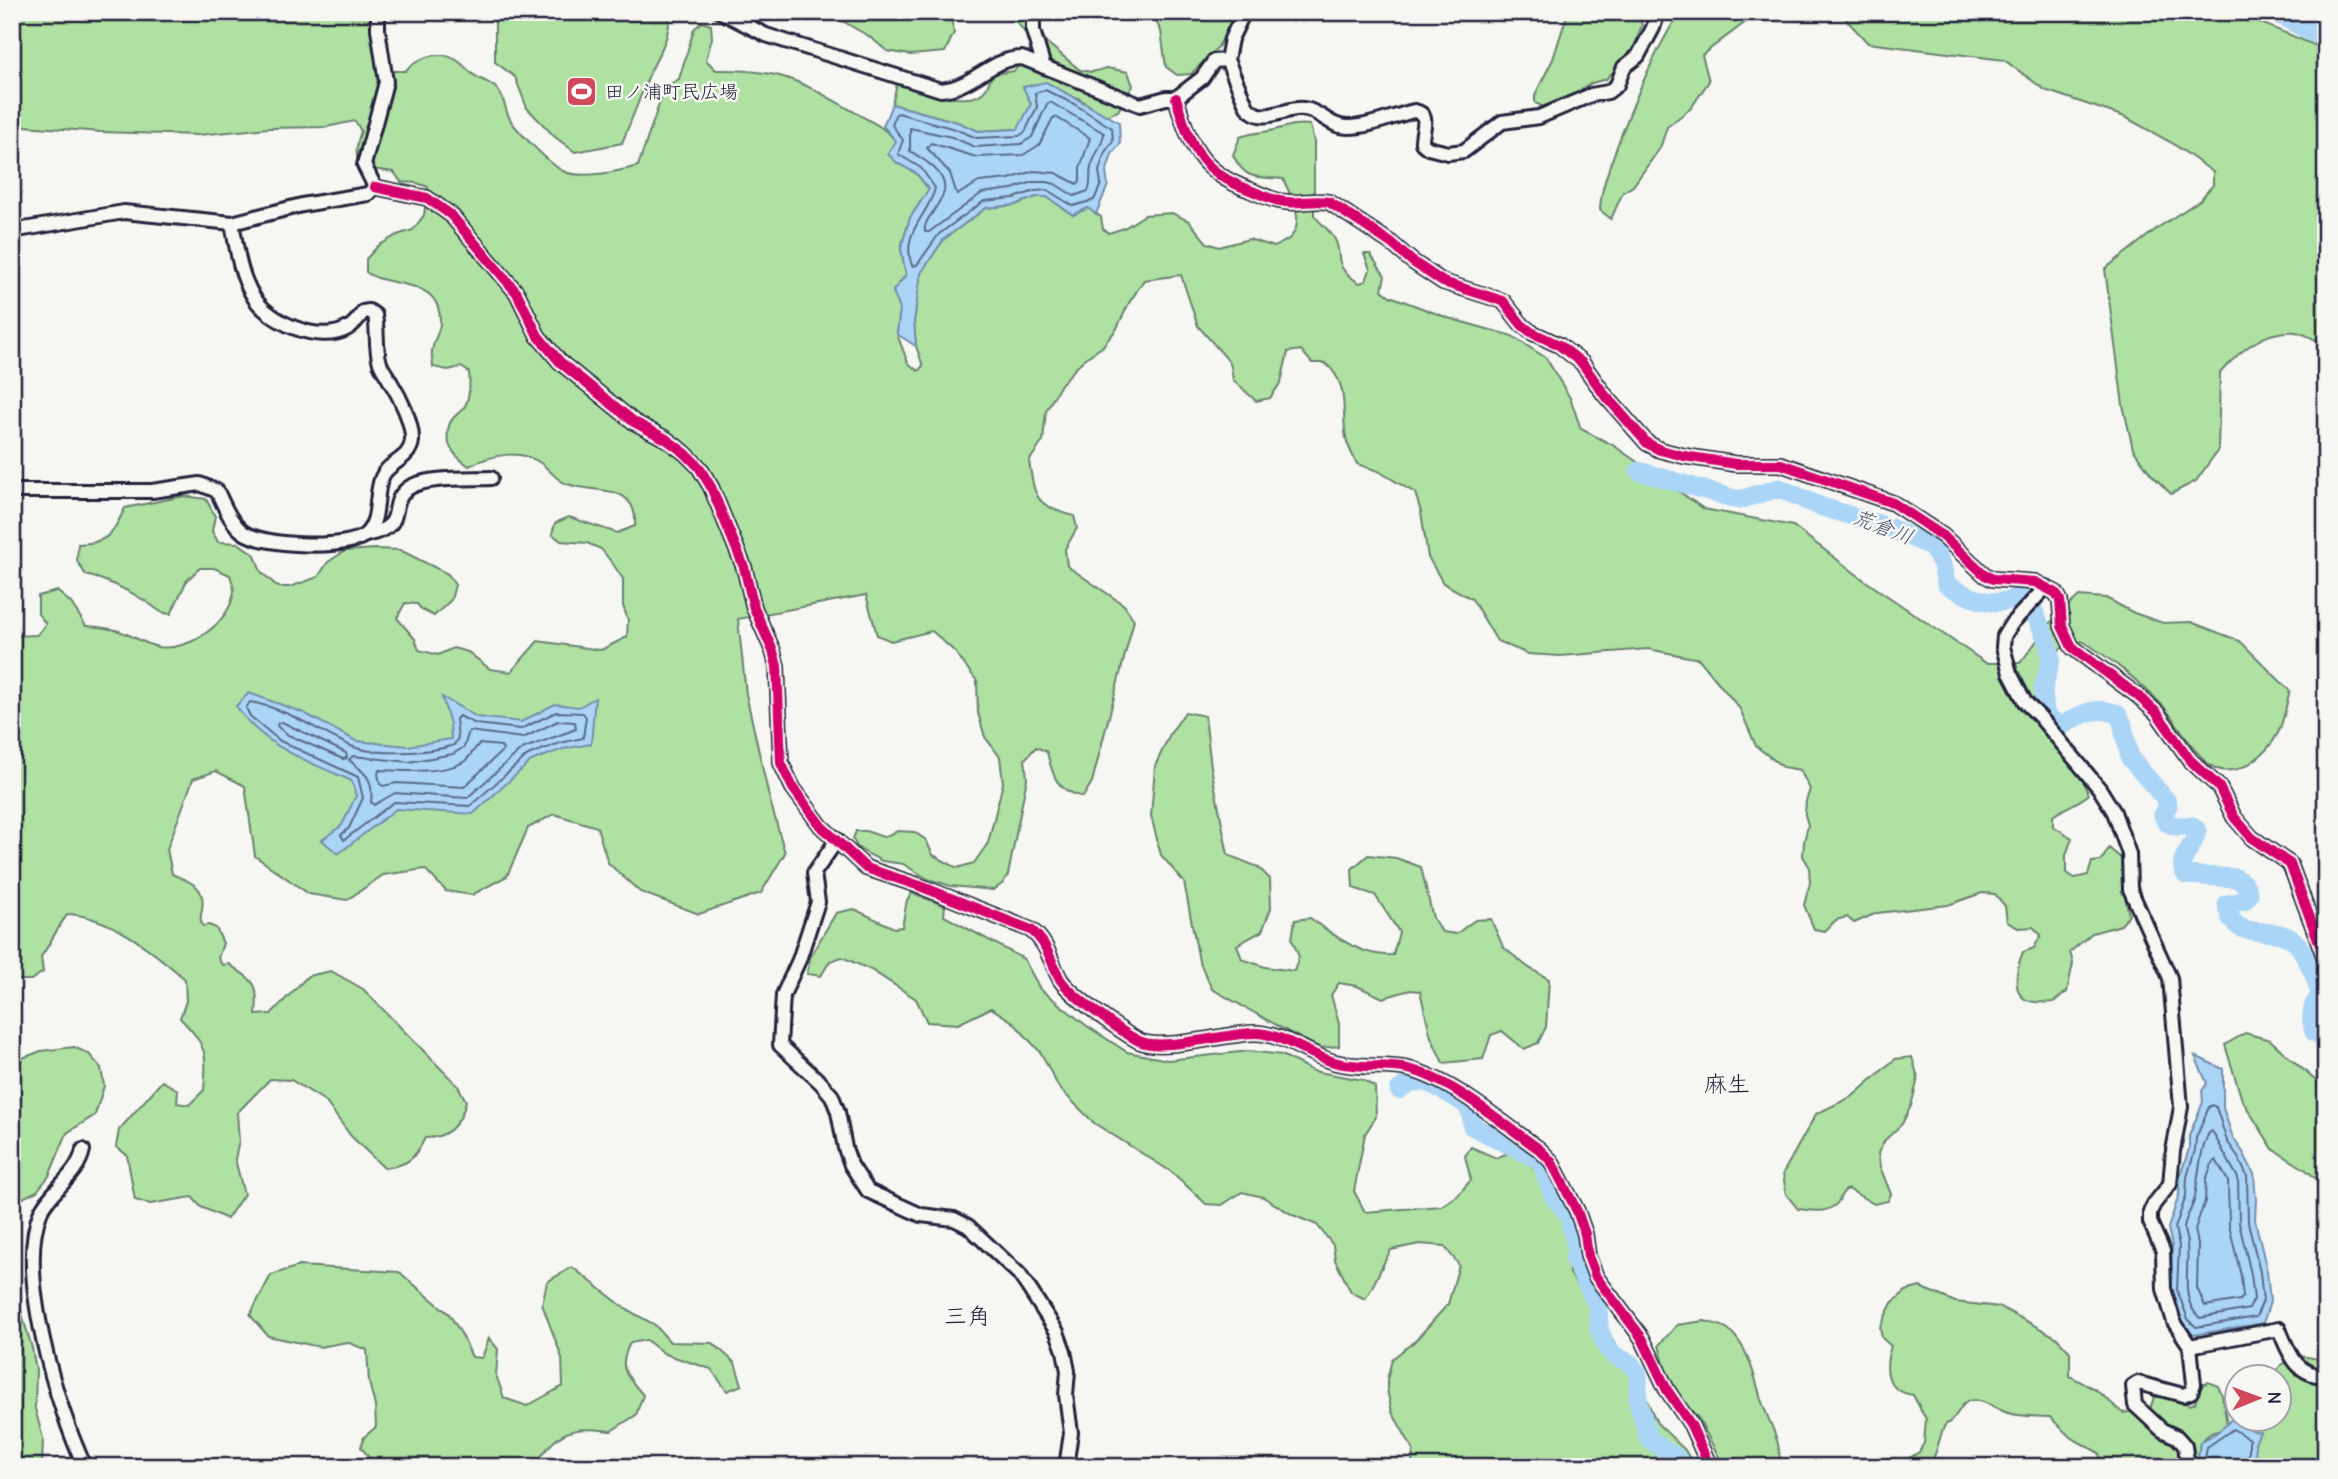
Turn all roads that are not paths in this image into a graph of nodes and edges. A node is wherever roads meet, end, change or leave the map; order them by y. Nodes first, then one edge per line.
1 (378, 12) edge
2 (721, 12) edge
3 (1033, 12) edge
4 (1244, 12) edge
5 (1658, 12) edge
6 (1227, 60) junction
7 (1044, 67) junction
8 (1176, 98) junction
9 (374, 187) junction
10 (232, 222) junction
11 (12, 231) edge
12 (491, 478) dead end
13 (12, 491) edge
14 (366, 535) junction
15 (2046, 587) junction
16 (837, 841) junction
17 (2326, 961) edge
18 (83, 1150) dead end
19 (2190, 1346) junction
20 (2326, 1376) edge
21 (85, 1467) edge
22 (1066, 1467) edge
23 (1710, 1467) edge
24 (2188, 1467) edge

1 - 9 street
2 - 7 street
3 - 7 street
4 - 6 street
5 - 6 street
6 - 8 street
7 - 8 street
8 - 15 street
9 - 10 street
9 - 16 street
10 - 11 street
10 - 14 street
12 - 14 street
13 - 14 street
15 - 17 street
15 - 19 street
16 - 22 street
16 - 23 street
18 - 21 street
19 - 20 street
19 - 24 street

